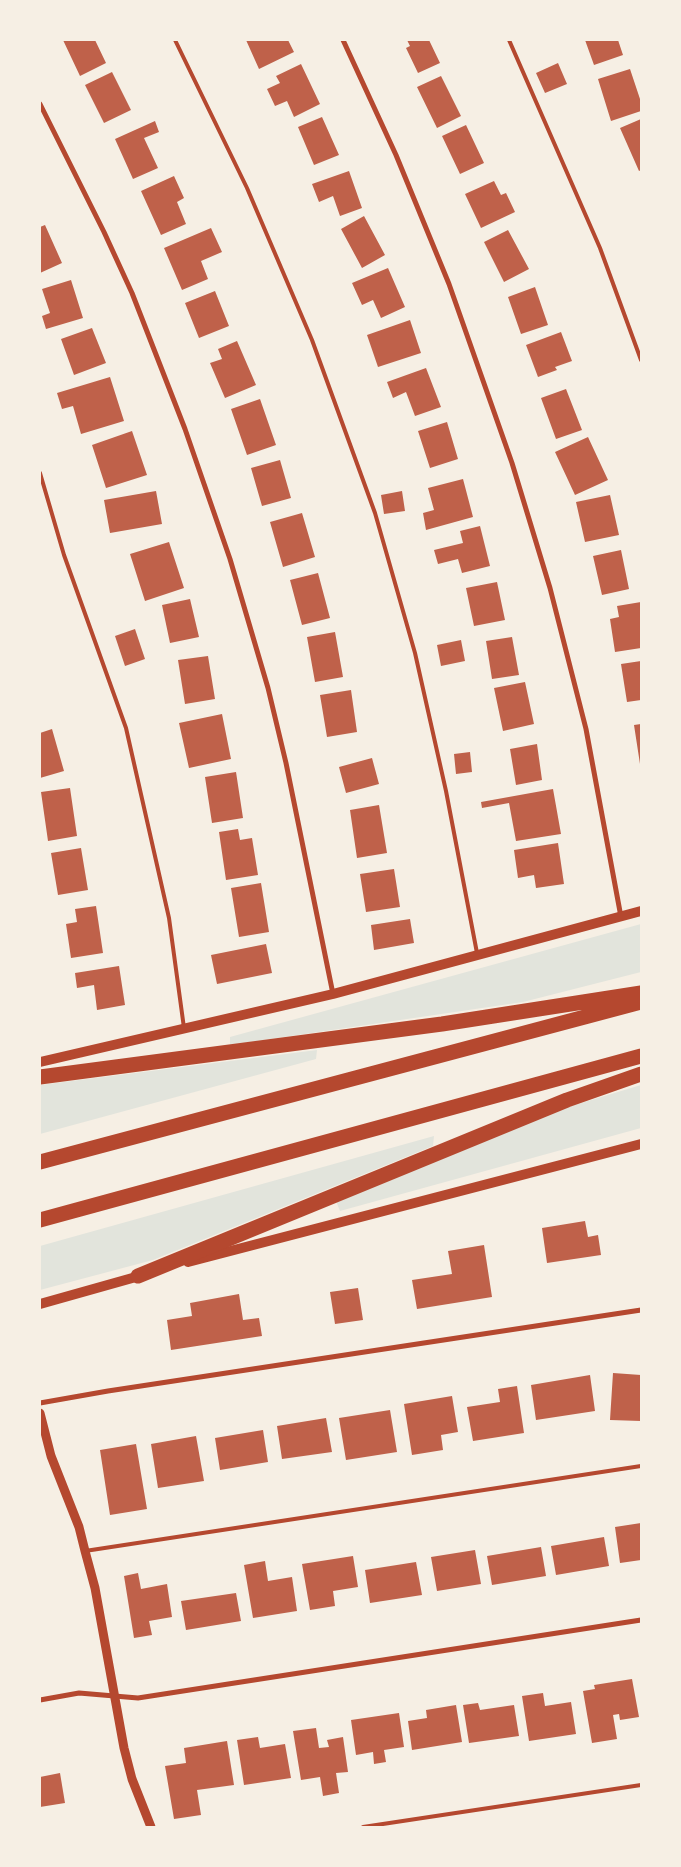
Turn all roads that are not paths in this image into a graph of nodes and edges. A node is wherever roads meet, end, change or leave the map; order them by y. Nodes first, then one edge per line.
1 (174, 40) edge
2 (343, 40) edge
3 (509, 40) edge
4 (40, 104) edge
5 (641, 360) edge
6 (40, 473) edge
7 (641, 911) edge
8 (621, 917) junction
9 (478, 955) junction
10 (641, 993) edge
11 (332, 994) junction
12 (641, 1002) edge
13 (184, 1028) junction
14 (641, 1056) edge
15 (40, 1064) edge
16 (641, 1074) edge
17 (641, 1144) edge
18 (40, 1162) edge
19 (40, 1220) edge
20 (138, 1276) junction
21 (40, 1304) edge
22 (641, 1310) edge
23 (40, 1404) edge
24 (40, 1413) edge
25 (641, 1466) edge
26 (86, 1551) junction
27 (641, 1620) edge
28 (115, 1696) junction
29 (40, 1700) edge
30 (641, 1785) edge
31 (151, 1827) edge
32 (363, 1827) edge

1 - 9 lane
2 - 8 street
3 - 5 lane
4 - 11 street
6 - 13 lane
7 - 8 main road
8 - 9 main road
9 - 11 main road
10 - 15 highway
11 - 13 main road
12 - 18 highway
13 - 15 main road
14 - 19 highway
16 - 20 highway
17 - 20 main road
20 - 21 main road
22 - 23 street
24 - 26 street
25 - 26 lane
26 - 28 street
27 - 28 street
28 - 29 street
28 - 31 street
30 - 32 lane

